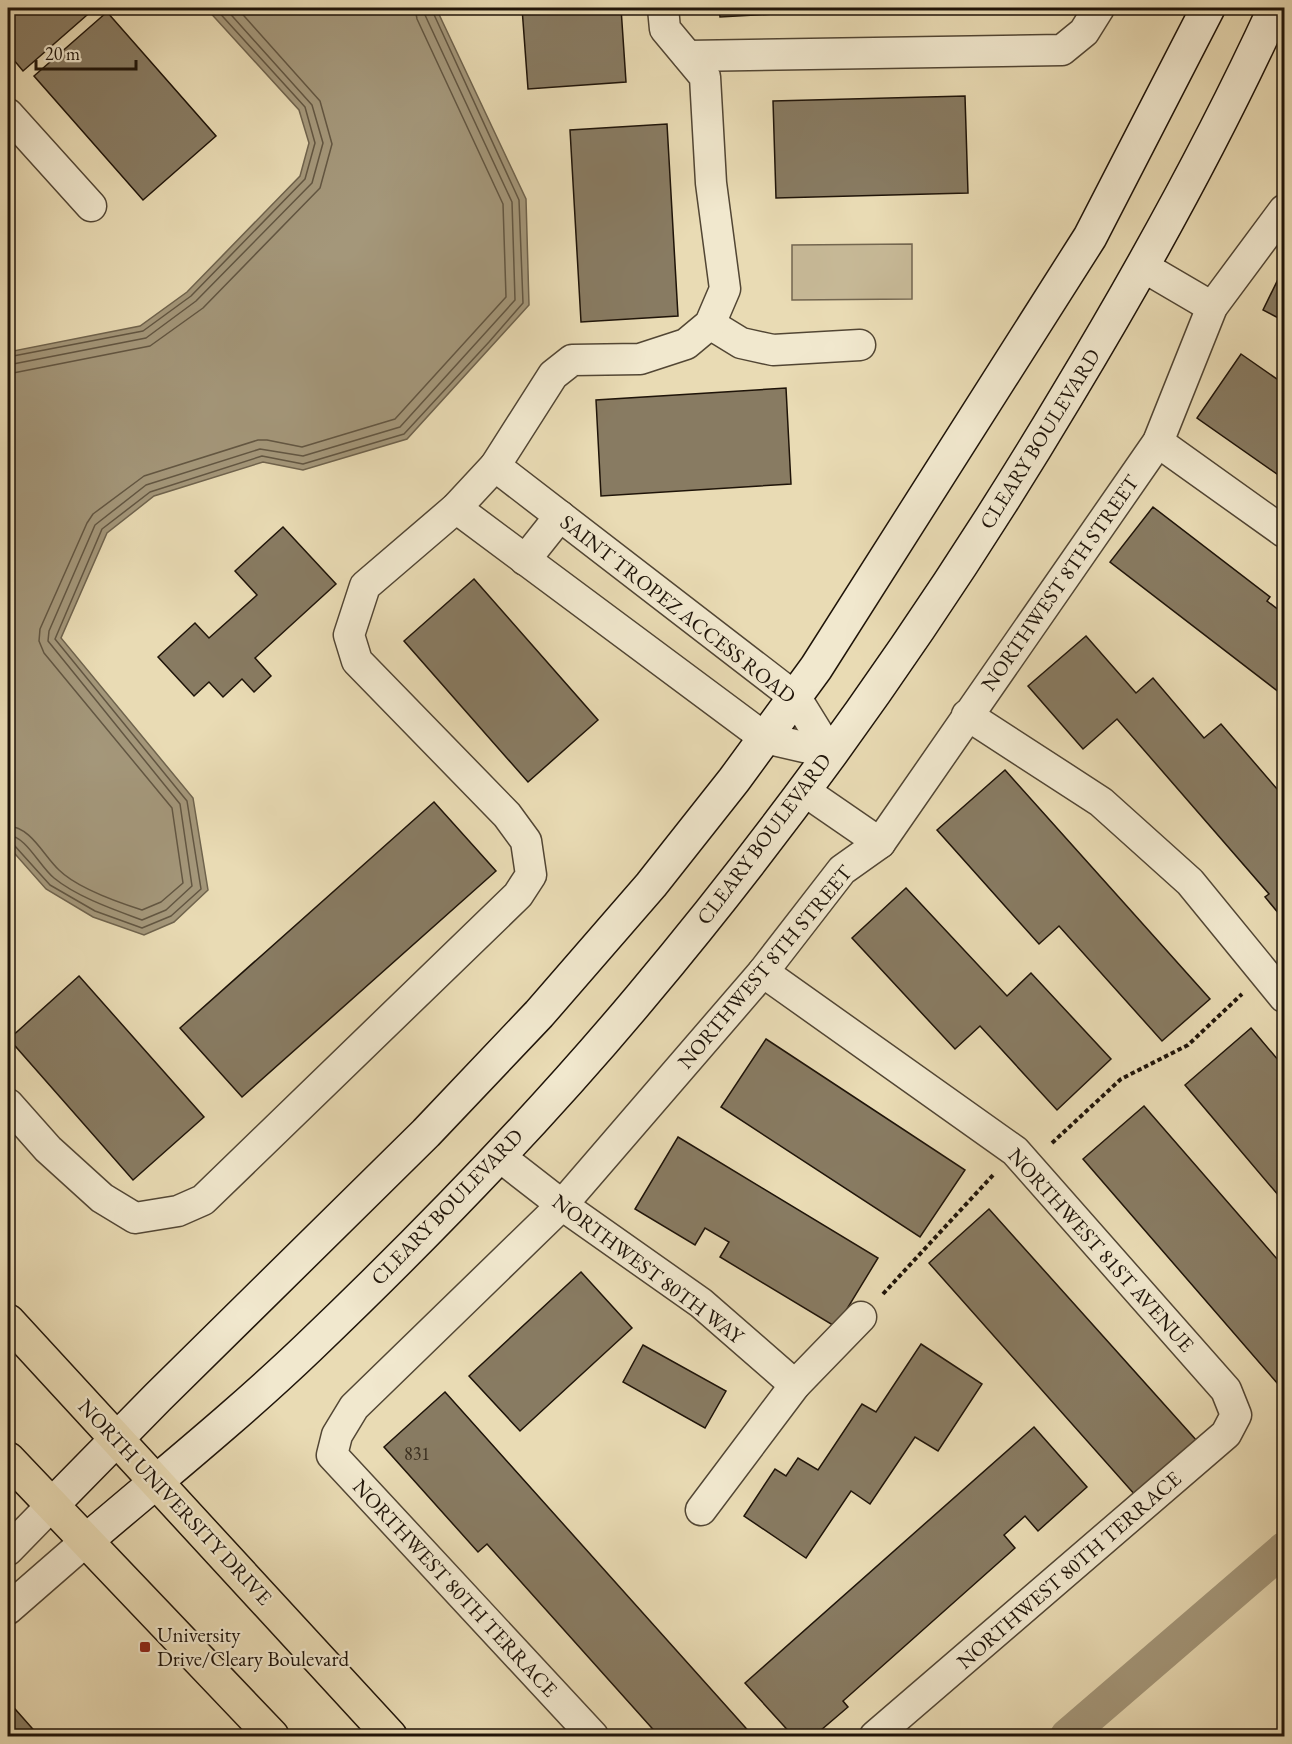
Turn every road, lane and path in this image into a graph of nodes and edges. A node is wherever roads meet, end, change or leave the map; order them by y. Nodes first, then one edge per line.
1 (663, 8) edge
2 (1099, 8) edge
3 (1208, 8) edge
4 (1275, 8) edge
5 (688, 56) junction
6 (8, 114) edge
7 (91, 206) dead end
8 (1284, 210) edge
9 (1142, 267) junction
10 (1212, 307) junction
11 (710, 324) junction
12 (860, 345) dead end
13 (1158, 442) junction
14 (495, 466) junction
15 (456, 508) junction
16 (560, 516) junction
17 (1284, 532) edge
18 (525, 560) junction
19 (796, 698) junction
20 (967, 715) junction
21 (765, 738) junction
22 (830, 753) junction
23 (803, 790) junction
24 (880, 843) junction
25 (763, 972) junction
26 (1265, 973) junction
27 (1284, 997) edge
28 (8, 1104) edge
29 (499, 1156) junction
30 (1021, 1159) junction
31 (562, 1205) junction
32 (861, 1317) joint
33 (8, 1321) edge
34 (795, 1385) junction
35 (1226, 1390) joint
36 (337, 1435) joint
37 (116, 1439) junction
38 (8, 1459) edge
39 (156, 1482) junction
40 (51, 1506) junction
41 (701, 1510) dead end
42 (86, 1541) junction
43 (8, 1550) edge
44 (8, 1609) edge
45 (272, 1737) edge
46 (390, 1737) edge
47 (593, 1737) edge
48 (875, 1737) edge

1 - 5 street
2 - 5 street
3 - 19 street
4 - 9 street, CLEARY BOULEVARD
5 - 11 street
6 - 7 street
8 - 10 street, NORTHWEST 8TH STREET
9 - 10 street
9 - 22 street, CLEARY BOULEVARD
10 - 13 street, NORTHWEST 8TH STREET
11 - 12 street
11 - 14 street
13 - 17 street
13 - 20 street, NORTHWEST 8TH STREET
14 - 15 street
14 - 16 street, SAINT TROPEZ ACCESS ROAD
15 - 18 street
15 - 28 street
16 - 18 street
16 - 19 street, SAINT TROPEZ ACCESS ROAD
18 - 21 street
19 - 21 street
19 - 22 street, SAINT TROPEZ ACCESS ROAD
20 - 24 street, NORTHWEST 8TH STREET
20 - 26 street
21 - 22 street
21 - 37 street
22 - 23 street, CLEARY BOULEVARD
23 - 24 street
23 - 29 street, CLEARY BOULEVARD
24 - 25 street, NORTHWEST 8TH STREET
25 - 30 street, NORTHWEST 81ST AVENUE
25 - 31 street, NORTHWEST 8TH STREET
26 - 27 street
26 - 30 path
29 - 31 street, NORTHWEST 80TH WAY
29 - 39 street, CLEARY BOULEVARD
30 - 32 path
30 - 35 street, NORTHWEST 81ST AVENUE
31 - 34 street, NORTHWEST 80TH WAY
31 - 36 street, NORTHWEST 8TH STREET
32 - 34 street
33 - 37 main road, NORTH UNIVERSITY DRIVE
34 - 41 street
35 - 48 street, NORTHWEST 80TH TERRACE
36 - 47 street, NORTHWEST 80TH TERRACE
37 - 39 main road, NORTH UNIVERSITY DRIVE
37 - 40 street
38 - 40 main road
39 - 42 street, CLEARY BOULEVARD
39 - 46 main road, NORTH UNIVERSITY DRIVE
40 - 42 main road
40 - 43 street
42 - 44 street
42 - 45 main road

